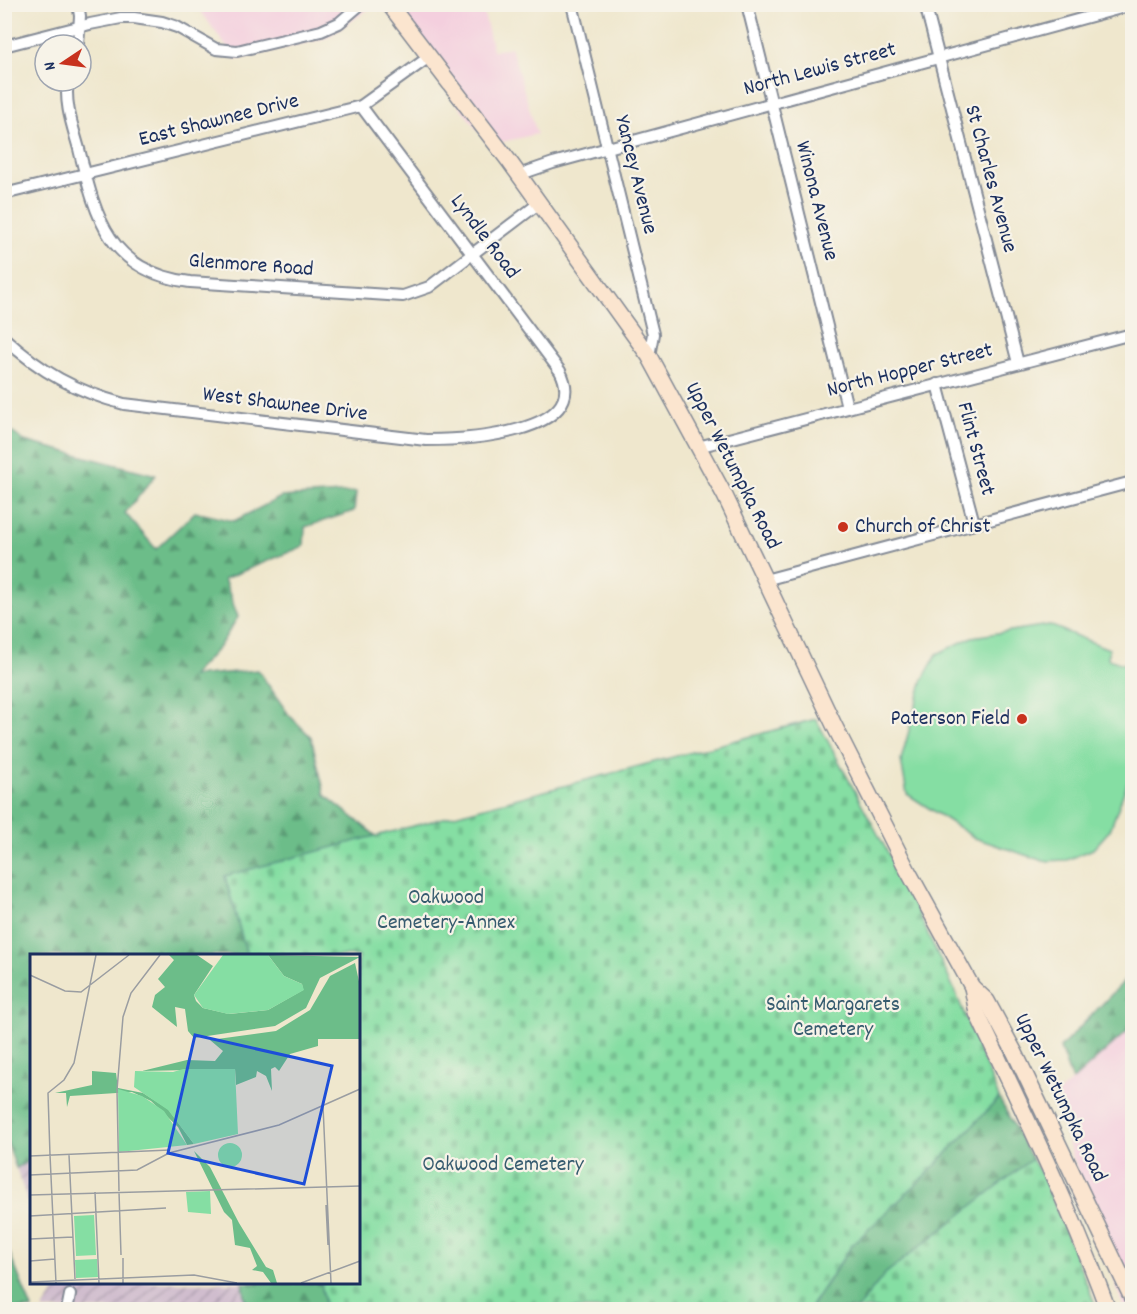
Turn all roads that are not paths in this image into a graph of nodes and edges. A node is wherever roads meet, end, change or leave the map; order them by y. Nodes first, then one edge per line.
1 (78, 4) edge
2 (361, 4) edge
3 (389, 4) edge
4 (572, 4) edge
5 (747, 4) edge
6 (925, 4) edge
7 (1132, 5) edge
8 (79, 27) junction
9 (79, 33) edge
10 (4, 46) edge
11 (429, 57) junction
12 (938, 58) junction
13 (68, 93) edge
14 (772, 104) junction
15 (361, 106) junction
16 (609, 149) junction
17 (85, 174) junction
18 (518, 175) junction
19 (4, 194) edge
20 (538, 204) junction
21 (473, 255) junction
22 (1132, 334) edge
23 (4, 338) edge
24 (649, 356) junction
25 (1018, 363) junction
26 (937, 384) junction
27 (566, 395) joint
28 (847, 407) junction
29 (698, 447) junction
30 (1132, 482) edge
31 (974, 524) junction
32 (765, 579) junction
33 (972, 987) junction
34 (1080, 1190) junction
35 (1064, 1199) junction
36 (70, 1295) dead end
37 (1132, 1298) edge
38 (67, 1310) edge
39 (1108, 1310) edge

1 - 8 street
2 - 8 street
3 - 11 main road, Upper Wetumpka Road
4 - 16 street, Yancey Avenue
5 - 14 street, Winona Avenue
6 - 12 street, St Charles Avenue
7 - 12 street, North Lewis Street
8 - 9 street
8 - 10 street
11 - 15 street, East Shawnee Drive
11 - 18 main road, Upper Wetumpka Road
12 - 14 street, North Lewis Street
12 - 25 street, St Charles Avenue
13 - 17 street, Glenmore Road
14 - 16 street, North Lewis Street
14 - 28 street, Winona Avenue
15 - 17 street, East Shawnee Drive
15 - 21 street, Lyndle Road
16 - 18 street, North Lewis Street
16 - 24 street, Yancey Avenue
17 - 19 street, East Shawnee Drive
17 - 21 street, Glenmore Road
18 - 20 main road, Upper Wetumpka Road
20 - 21 street, Glenmore Road
20 - 24 main road, Upper Wetumpka Road
21 - 27 street, Lyndle Road
22 - 25 street, North Hopper Street
23 - 27 street, West Shawnee Drive
24 - 29 main road, Upper Wetumpka Road
25 - 26 street, North Hopper Street
26 - 28 street, North Hopper Street
26 - 31 street, Flint Street
28 - 29 street, North Hopper Street
29 - 32 main road, Upper Wetumpka Road
30 - 31 street
31 - 32 street
32 - 33 main road, Upper Wetumpka Road
33 - 34 main road, Upper Wetumpka Road
33 - 35 main road, Upper Wetumpka Road
34 - 35 main road
34 - 37 main road, Upper Wetumpka Road
35 - 39 main road, Upper Wetumpka Road
36 - 38 street

